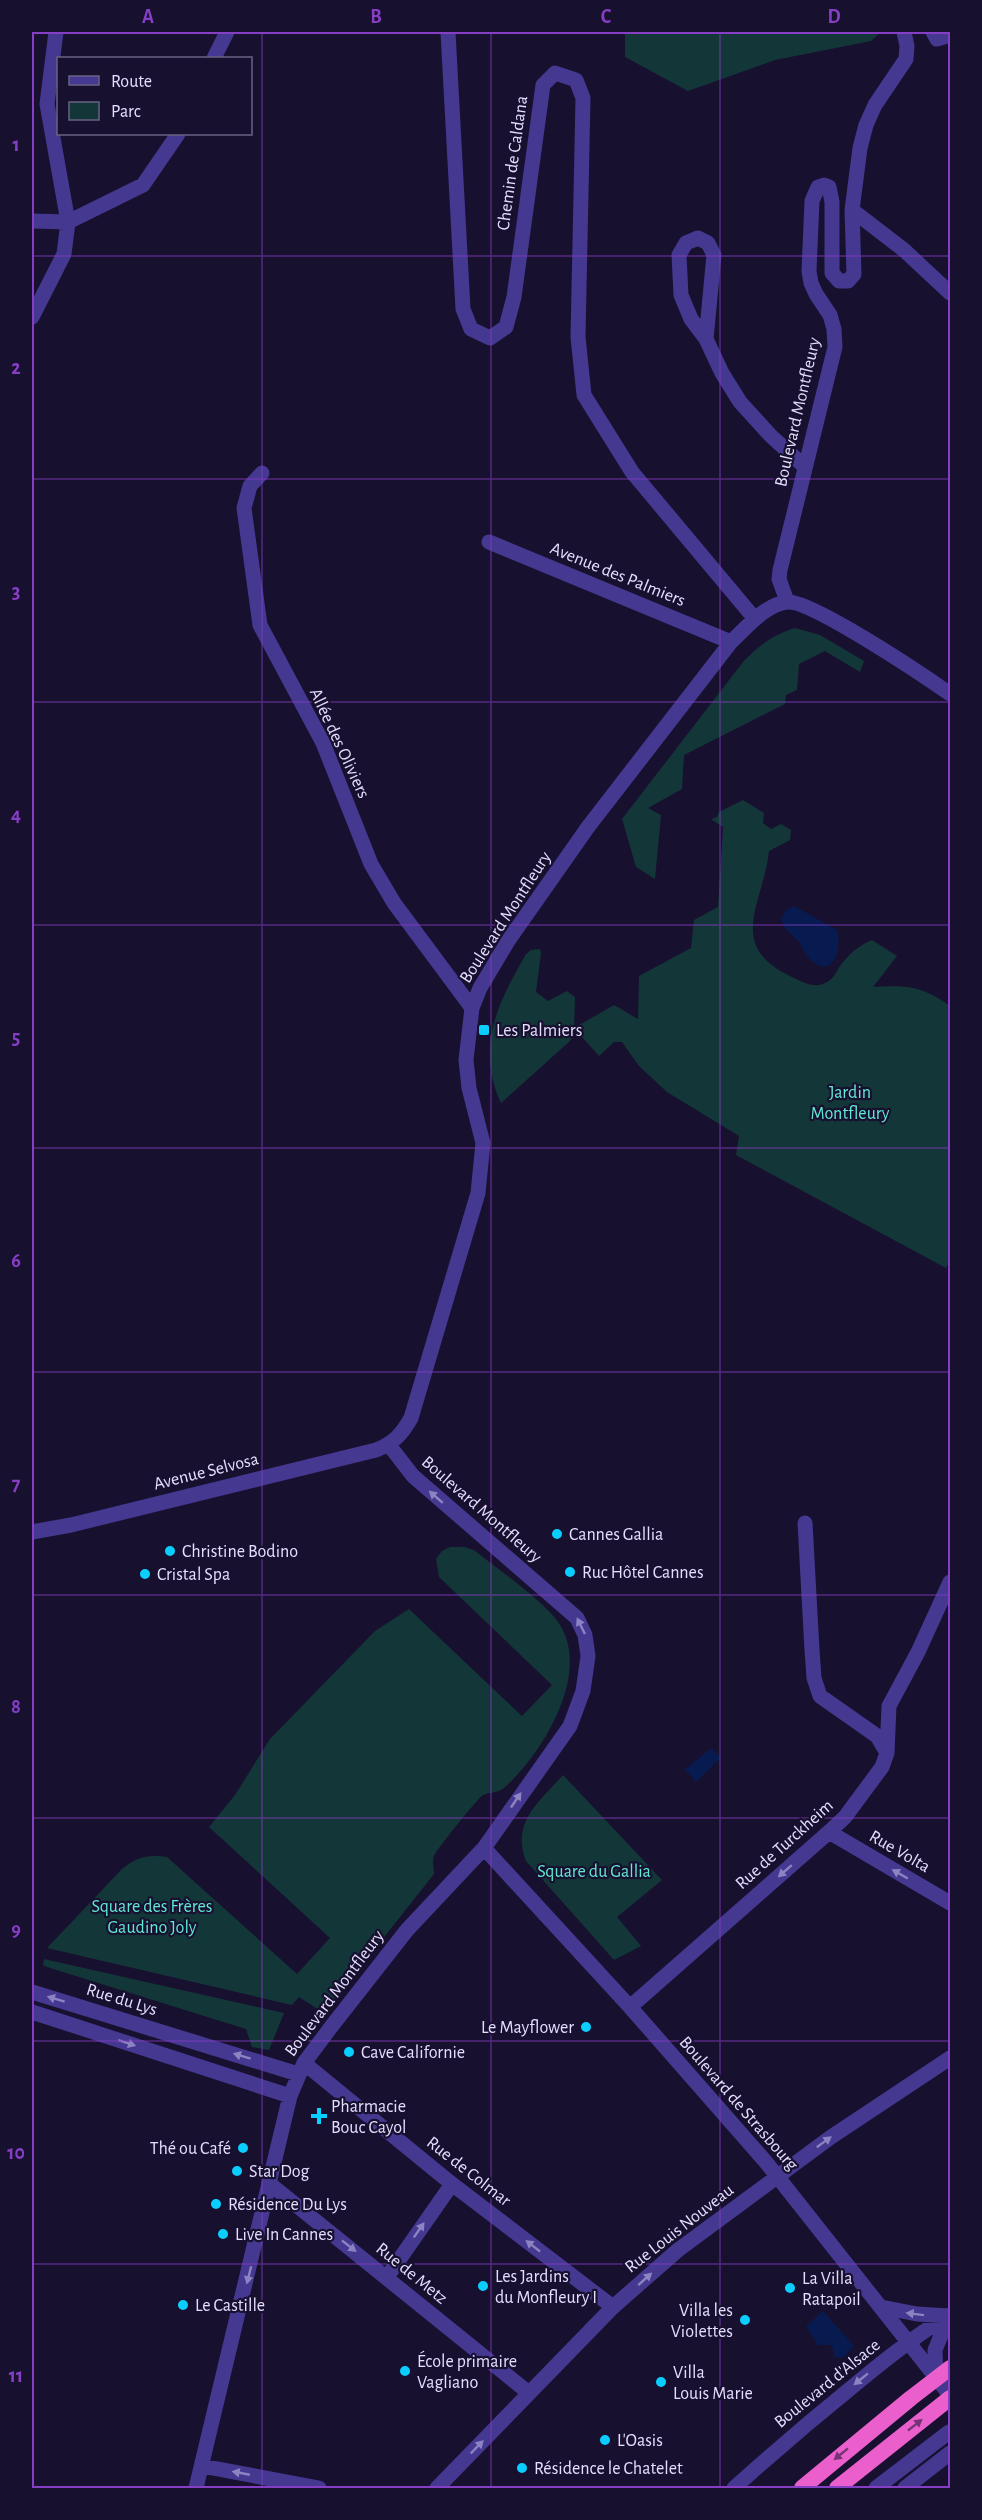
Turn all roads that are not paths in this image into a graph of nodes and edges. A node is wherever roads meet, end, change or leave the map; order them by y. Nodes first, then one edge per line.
1 (56, 32) edge
2 (227, 32) edge
3 (448, 32) edge
4 (904, 32) edge
5 (933, 32) edge
6 (951, 35) edge
7 (214, 57) edge
8 (177, 135) edge
9 (852, 210) junction
10 (32, 221) edge
11 (68, 222) junction
12 (951, 293) edge
13 (32, 317) edge
14 (706, 339) junction
15 (806, 467) junction
16 (262, 473) dead end
17 (489, 542) dead end
18 (787, 601) junction
19 (755, 619) junction
20 (731, 642) junction
21 (951, 694) edge
22 (472, 1008) junction
23 (389, 1445) junction
24 (805, 1523) dead end
25 (32, 1532) edge
26 (951, 1582) edge
27 (887, 1753) junction
28 (829, 1832) junction
29 (484, 1848) junction
30 (951, 1903) edge
31 (32, 1992) edge
32 (630, 2007) junction
33 (32, 2013) edge
34 (200, 2043) junction
35 (951, 2058) edge
36 (194, 2064) junction
37 (301, 2068) junction
38 (290, 2096) junction
39 (777, 2176) junction
40 (270, 2184) junction
41 (452, 2184) junction
42 (387, 2277) junction
43 (612, 2307) junction
44 (881, 2307) junction
45 (950, 2315) edge
46 (907, 2343) junction
47 (951, 2368) edge
48 (936, 2379) junction
49 (529, 2393) junction
50 (951, 2397) edge
51 (949, 2432) dead end
52 (951, 2453) edge
53 (202, 2466) junction
54 (196, 2488) edge
55 (319, 2488) edge
56 (437, 2488) edge
57 (734, 2488) edge
58 (801, 2488) edge
59 (837, 2488) edge
60 (876, 2488) edge
61 (905, 2488) edge

1 - 11 street
2 - 7 street
3 - 19 street, Chemin de Caldana
4 - 9 street, Boulevard Montfleury
5 - 6 street
8 - 11 street
9 - 12 street
9 - 15 street, Boulevard Montfleury
10 - 11 street
11 - 13 street
14 - 14 street
14 - 15 street
15 - 18 street, Boulevard Montfleury
16 - 22 street, Allée des Oliviers
17 - 20 street, Avenue des Palmiers
18 - 19 street, Boulevard Montfleury
18 - 21 street
19 - 20 street, Boulevard Montfleury
20 - 22 street, Boulevard Montfleury
22 - 23 street, Boulevard Montfleury
23 - 25 street, Avenue Selvosa
29 -> 23 street, Boulevard Montfleury
24 - 27 street
26 - 27 street
27 - 28 street, Rue de Turckheim
30 -> 28 street, Rue Volta
28 -> 32 street, Rue de Turckheim
29 - 32 street, Boulevard de Strasbourg
29 - 37 street, Boulevard Montfleury
34 -> 31 street, Rue du Lys
32 - 39 street, Boulevard de Strasbourg
33 -> 36 street
34 - 36 street
37 -> 34 street, Rue du Lys
39 -> 35 street, Rue Louis Nouveau
36 - 38 street
37 - 38 street, Boulevard Montfleury
37 - 41 street, Rue de Colmar
38 - 40 street, Boulevard Montfleury
43 -> 39 street, Rue Louis Nouveau
39 - 44 street, Boulevard de Strasbourg
40 -> 42 street, Rue de Metz
40 -> 53 street, Boulevard Montfleury
42 -> 41 street
43 -> 41 street, Rue de Colmar
42 - 49 street, Rue de Metz
43 - 49 street, Rue Louis Nouveau
45 -> 44 street
44 - 46 street, Boulevard de Strasbourg
45 - 46 street, Boulevard d'Alsace
45 - 48 street
46 - 48 street, Boulevard de Strasbourg
46 -> 57 street, Boulevard d'Alsace
47 - 48 highway
48 - 50 street, Boulevard de Strasbourg
48 -> 58 highway
56 -> 49 street, Rue Louis Nouveau
59 -> 50 highway
51 - 60 street
52 - 61 street
53 - 54 street, Boulevard Montfleury
55 -> 53 street

